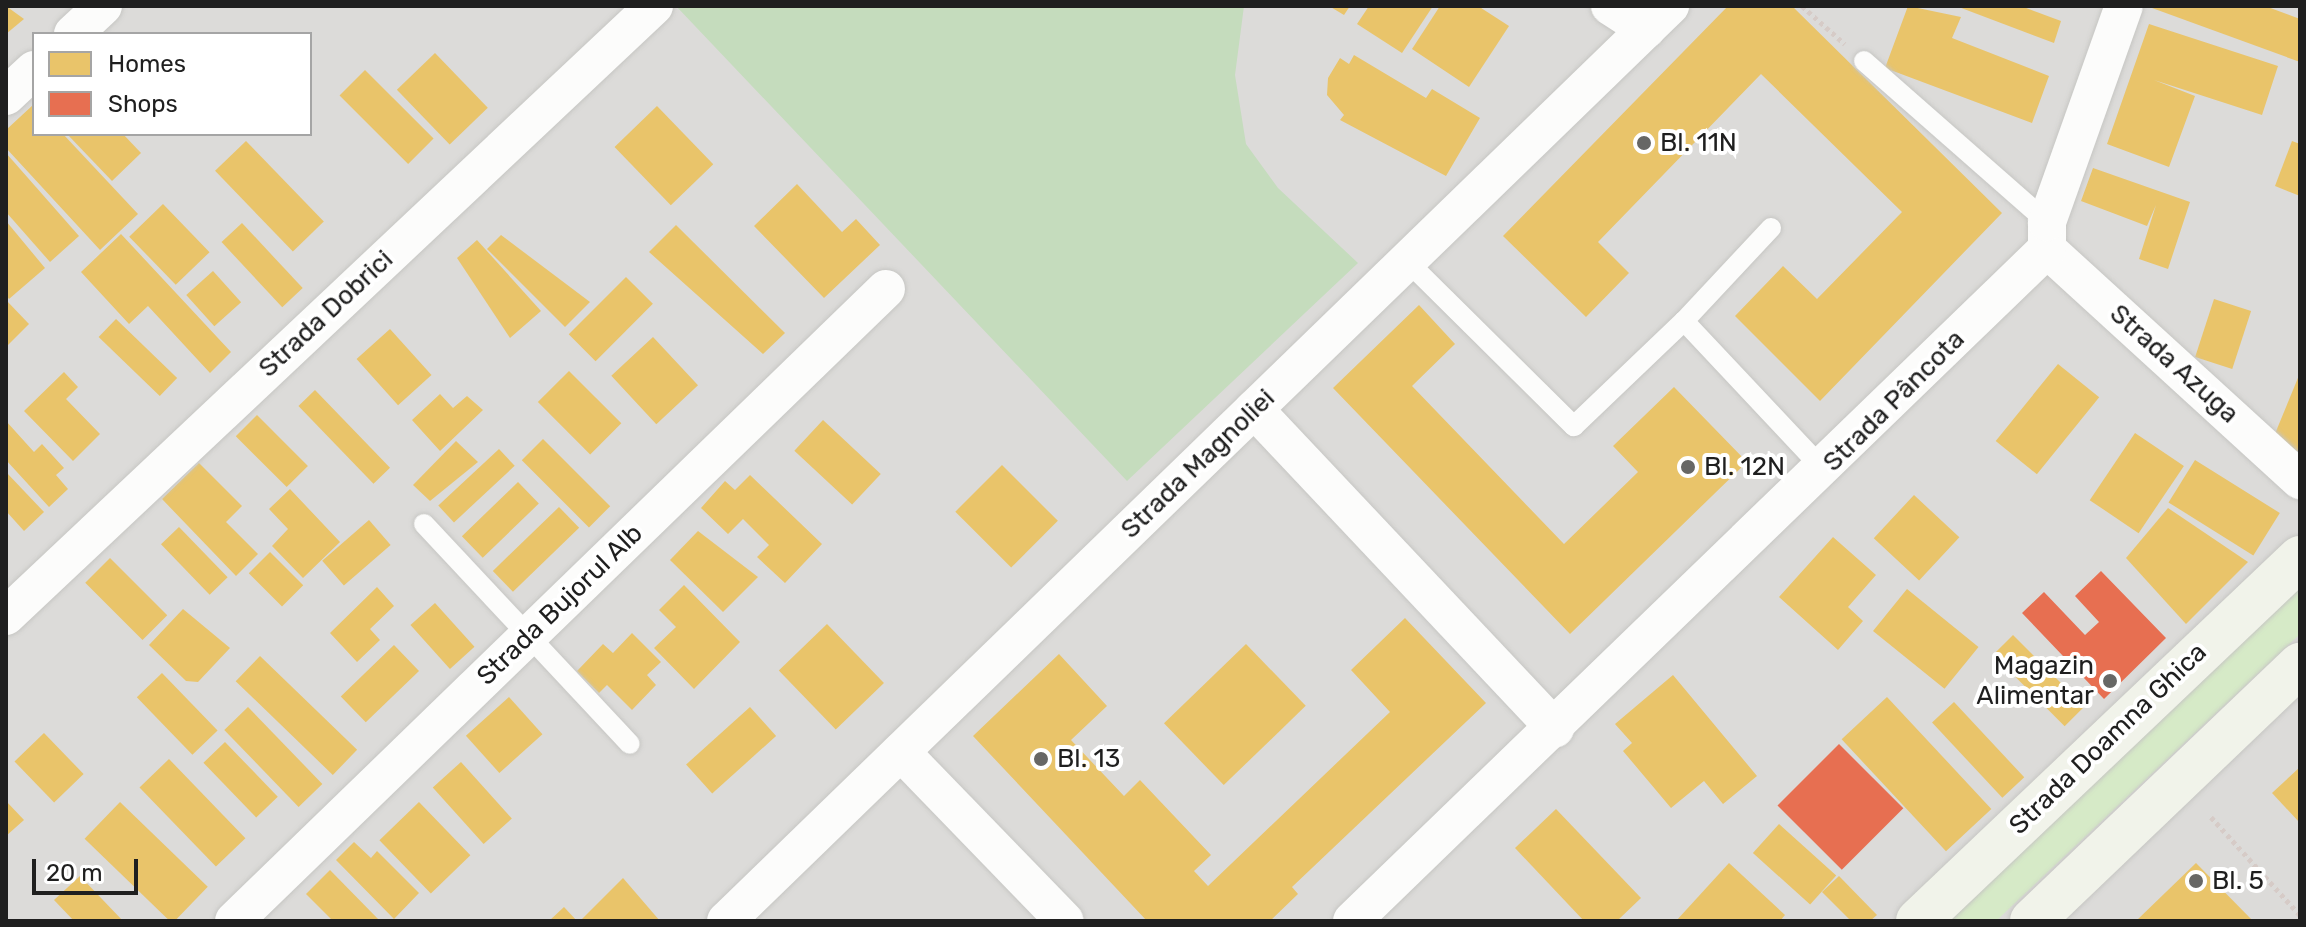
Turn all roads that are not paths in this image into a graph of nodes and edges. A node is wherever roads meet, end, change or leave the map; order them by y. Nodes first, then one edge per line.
1 (103, 6) edge
2 (1610, 6) edge
3 (2124, 6) edge
4 (650, 9) edge
5 (1658, 18) edge
6 (75, 32) edge
7 (1864, 61) road end
8 (1771, 228) dead end
9 (2047, 235) junction
10 (1407, 261) junction
11 (886, 289) dead end
12 (1684, 321) junction
13 (1254, 409) junction
14 (1824, 470) junction
15 (2300, 480) edge
16 (424, 524) dead end
17 (2300, 558) edge
18 (6, 616) edge
19 (528, 636) junction
20 (2300, 665) edge
21 (1555, 728) junction
22 (630, 744) dead end
23 (901, 752) junction
24 (234, 921) edge
25 (726, 921) edge
26 (1065, 921) edge
27 (1352, 921) edge
28 (1918, 921) edge
29 (2032, 921) edge

1 - 6 street
2 - 5 street
3 - 9 street, Strada Pâncota
4 - 18 street, Strada Dobrici
5 - 10 street, Strada Magnoliei
7 - 9 lane
8 - 12 lane
9 - 14 street, Strada Pâncota
9 - 15 street, Strada Azuga
10 - 12 lane
10 - 13 street, Strada Magnoliei
11 - 19 street, Strada Bujorul Alb
12 - 14 lane
13 - 21 street
13 - 23 street, Strada Magnoliei
14 - 21 street, Strada Pâncota
16 - 19 lane
17 - 28 main road, Strada Doamna Ghica
19 - 22 lane
19 - 24 street, Strada Bujorul Alb
20 - 29 main road
21 - 27 street, Strada Pâncota
23 - 25 street, Strada Magnoliei
23 - 26 street

